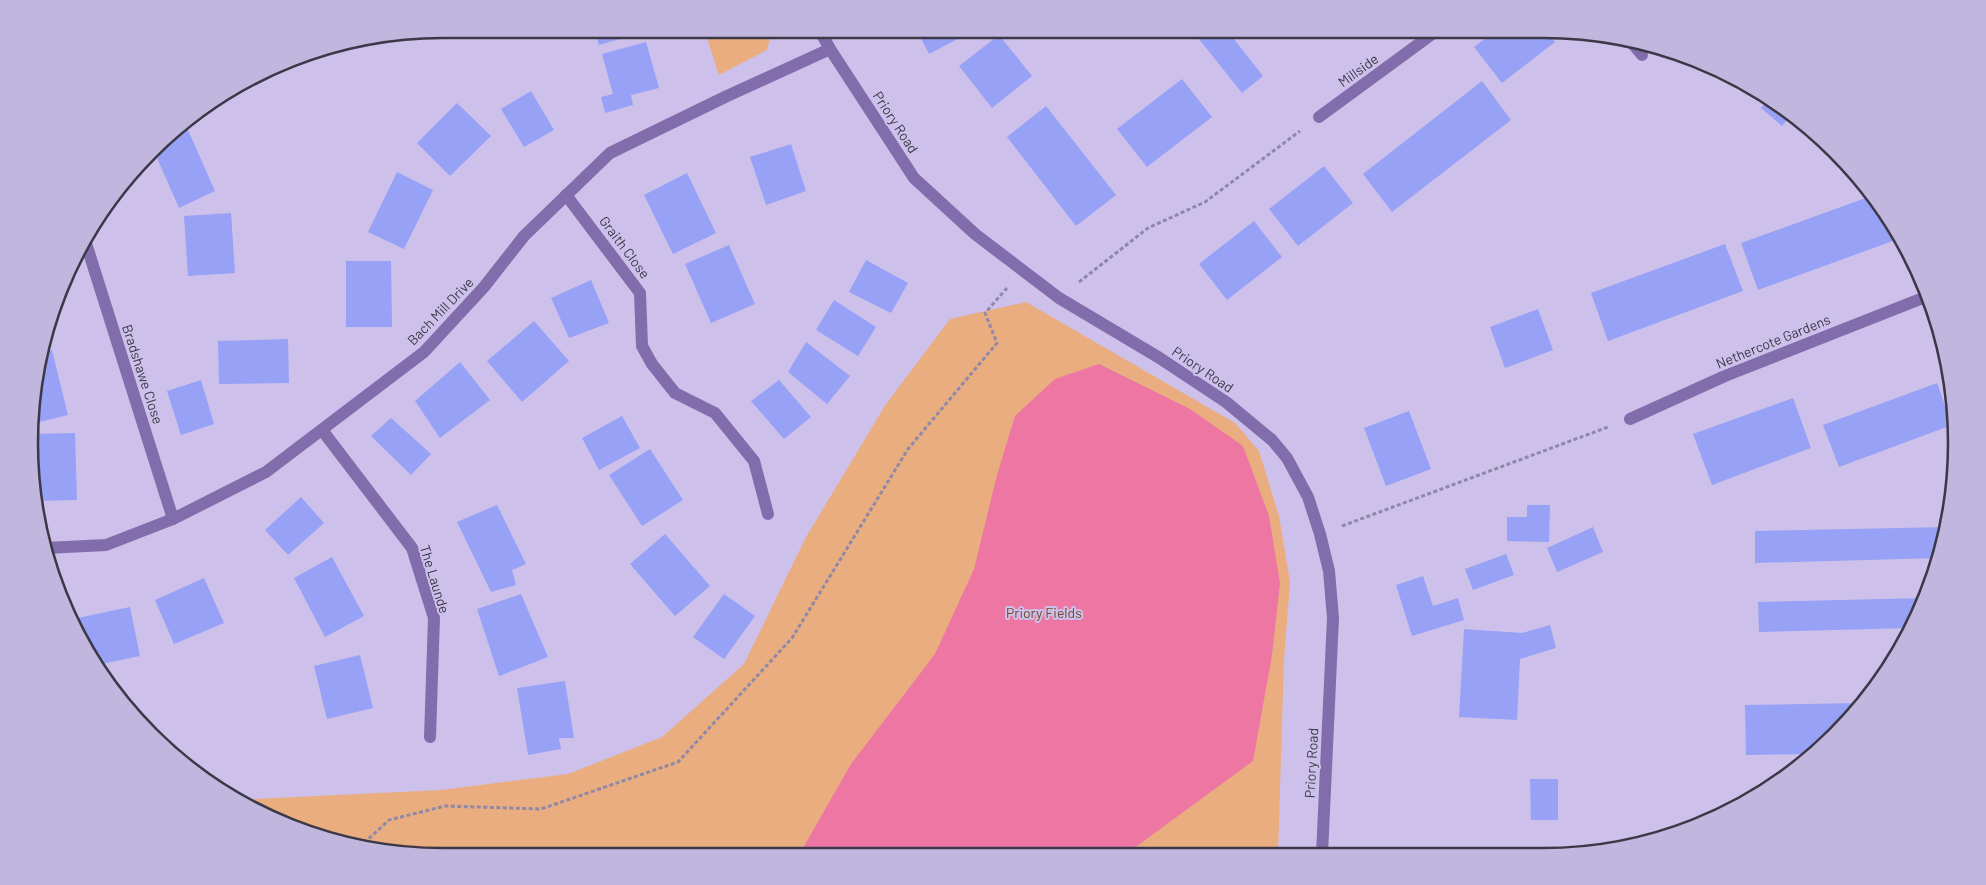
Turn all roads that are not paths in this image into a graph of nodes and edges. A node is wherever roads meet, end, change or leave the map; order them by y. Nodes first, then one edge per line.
1 (823, 37) edge
2 (1428, 37) edge
3 (1636, 48) edge
4 (830, 49) junction
5 (1642, 55) dead end
6 (1319, 117) road end
7 (566, 195) junction
8 (87, 248) edge
9 (1922, 298) edge
10 (1630, 419) road end
11 (322, 430) junction
12 (768, 514) dead end
13 (173, 519) junction
14 (51, 548) edge
15 (430, 737) dead end
16 (1322, 848) edge

1 - 4 street, Priory Road
2 - 6 street, Millside
3 - 5 street
4 - 7 street, Bach Mill Drive
4 - 16 street, Priory Road
7 - 11 street, Bach Mill Drive
7 - 12 street, Graith Close
8 - 13 street, Bradshawe Close
9 - 10 street, Nethercote Gardens
11 - 13 street, Bach Mill Drive
11 - 15 street, The Launde
13 - 14 street, Bach Mill Drive

